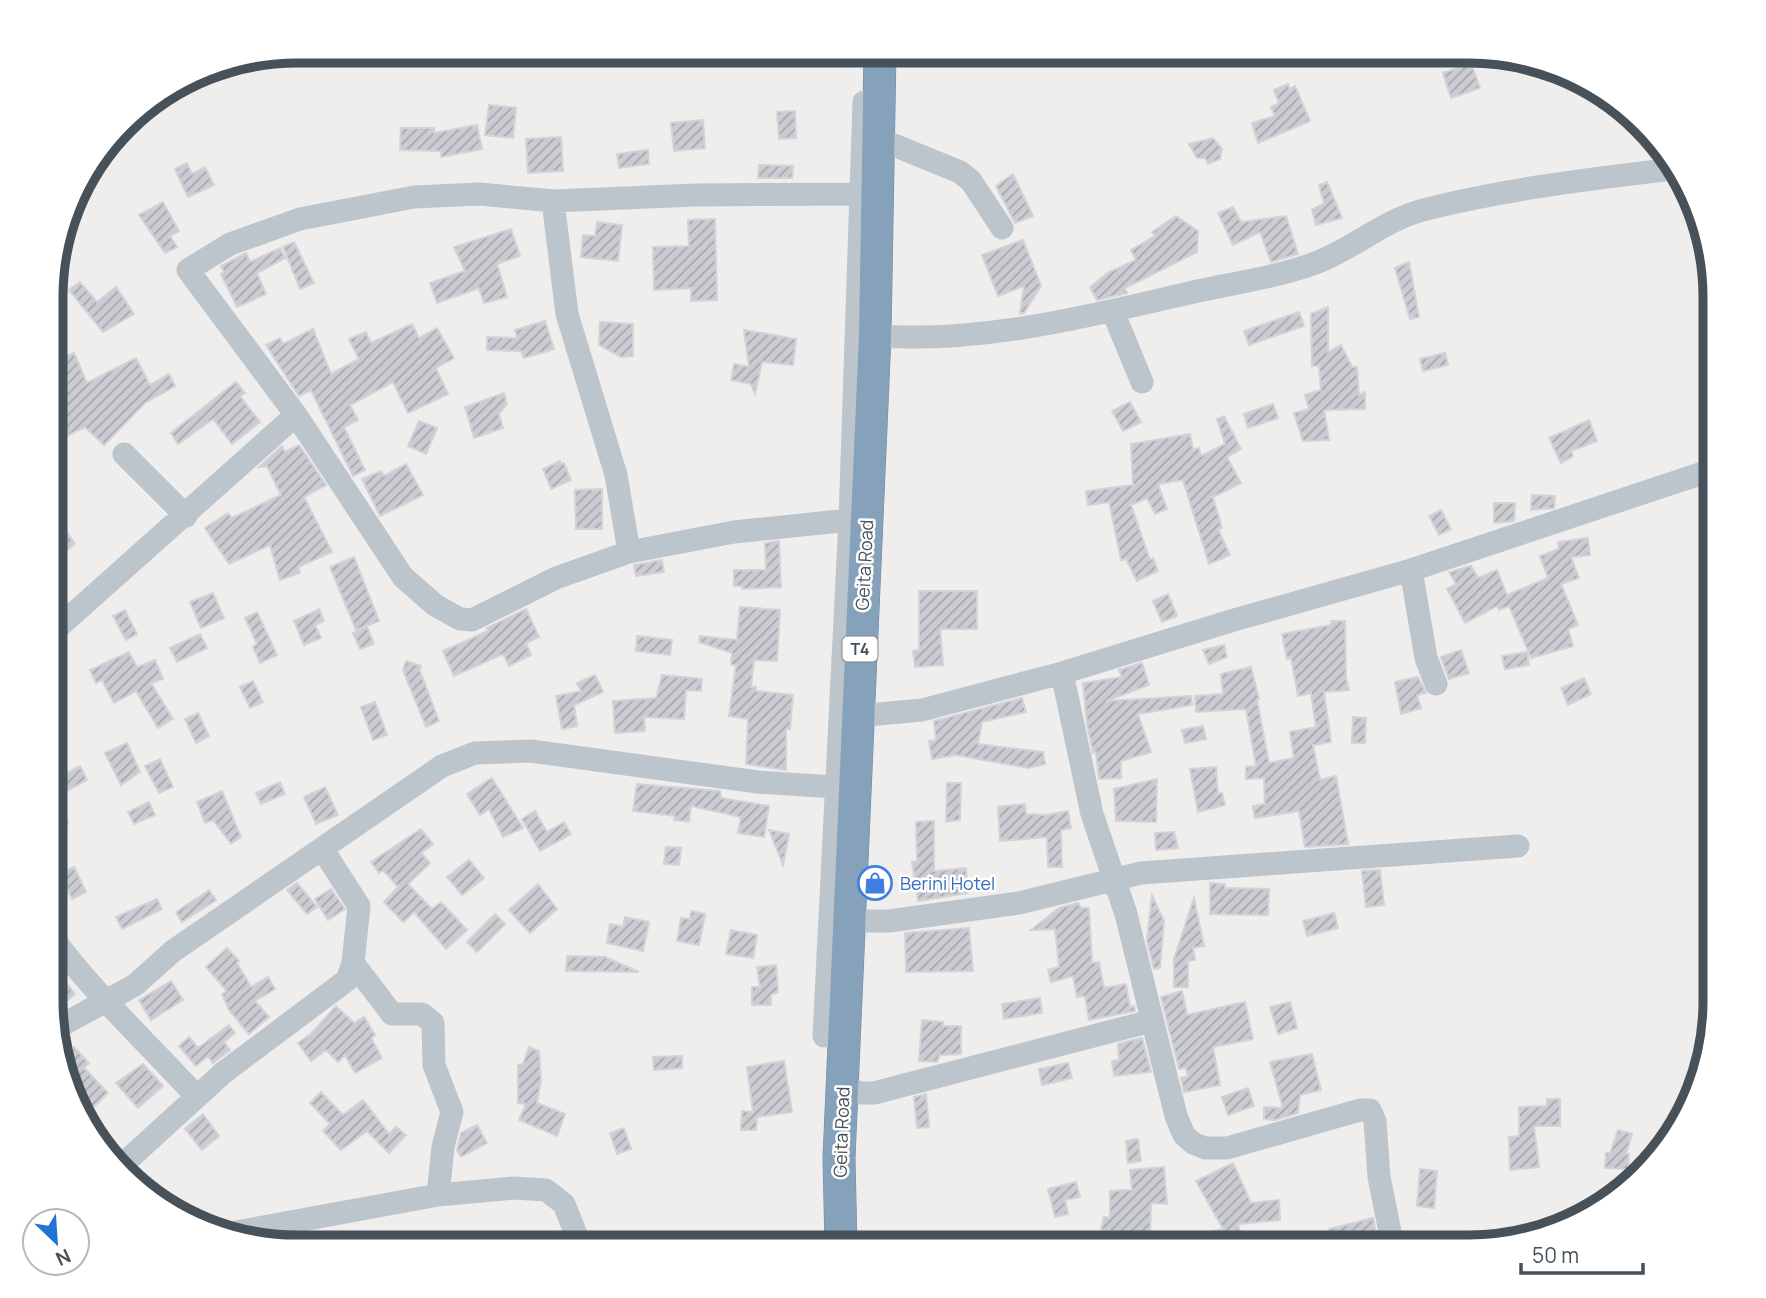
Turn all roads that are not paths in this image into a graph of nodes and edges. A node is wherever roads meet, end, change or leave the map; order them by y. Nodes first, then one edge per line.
1 (865, 63) edge
2 (880, 63) edge
3 (879, 139) junction
4 (1665, 170) edge
5 (860, 194) junction
6 (553, 201) junction
7 (1002, 228) dead end
8 (1113, 312) junction
9 (875, 335) junction
10 (1142, 382) dead end
11 (296, 415) junction
12 (124, 454) dead end
13 (1702, 473) edge
14 (186, 516) junction
15 (850, 520) junction
16 (629, 552) junction
17 (1411, 570) junction
18 (63, 623) edge
19 (1062, 673) junction
20 (1436, 684) dead end
21 (857, 716) junction
22 (834, 788) junction
23 (1518, 846) dead end
24 (323, 850) junction
25 (1114, 878) junction
26 (850, 921) junction
27 (64, 953) edge
28 (353, 963) junction
29 (105, 1000) junction
30 (1151, 1021) junction
31 (64, 1023) edge
32 (824, 1036) dead end
33 (842, 1087) junction
34 (197, 1097) junction
35 (127, 1161) edge
36 (438, 1195) junction
37 (248, 1229) edge
38 (576, 1234) edge
39 (841, 1234) edge
40 (1391, 1235) edge

1 - 5 street
2 - 3 highway, Geita Road / T4
3 - 7 street
3 - 9 highway, Geita Road / T4
4 - 8 street
5 - 6 street
5 - 15 street
6 - 11 street
6 - 16 street
8 - 9 street
8 - 10 street
9 - 21 highway, Geita Road / T4
11 - 14 street
11 - 16 street
12 - 14 street
13 - 17 street
14 - 18 street
15 - 16 street
15 - 22 street
17 - 19 street
17 - 20 street
19 - 21 street
19 - 25 street
21 - 26 highway, Geita Road / T4
22 - 24 street
22 - 32 street
23 - 25 street
24 - 28 street
24 - 29 street
25 - 26 street
25 - 30 street
26 - 33 highway, Geita Road / T4
27 - 29 street
28 - 34 street
28 - 36 street
29 - 31 street
29 - 34 street
30 - 33 street
30 - 40 street
33 - 39 highway, Geita Road / T4
34 - 35 street
36 - 37 street
36 - 38 street

